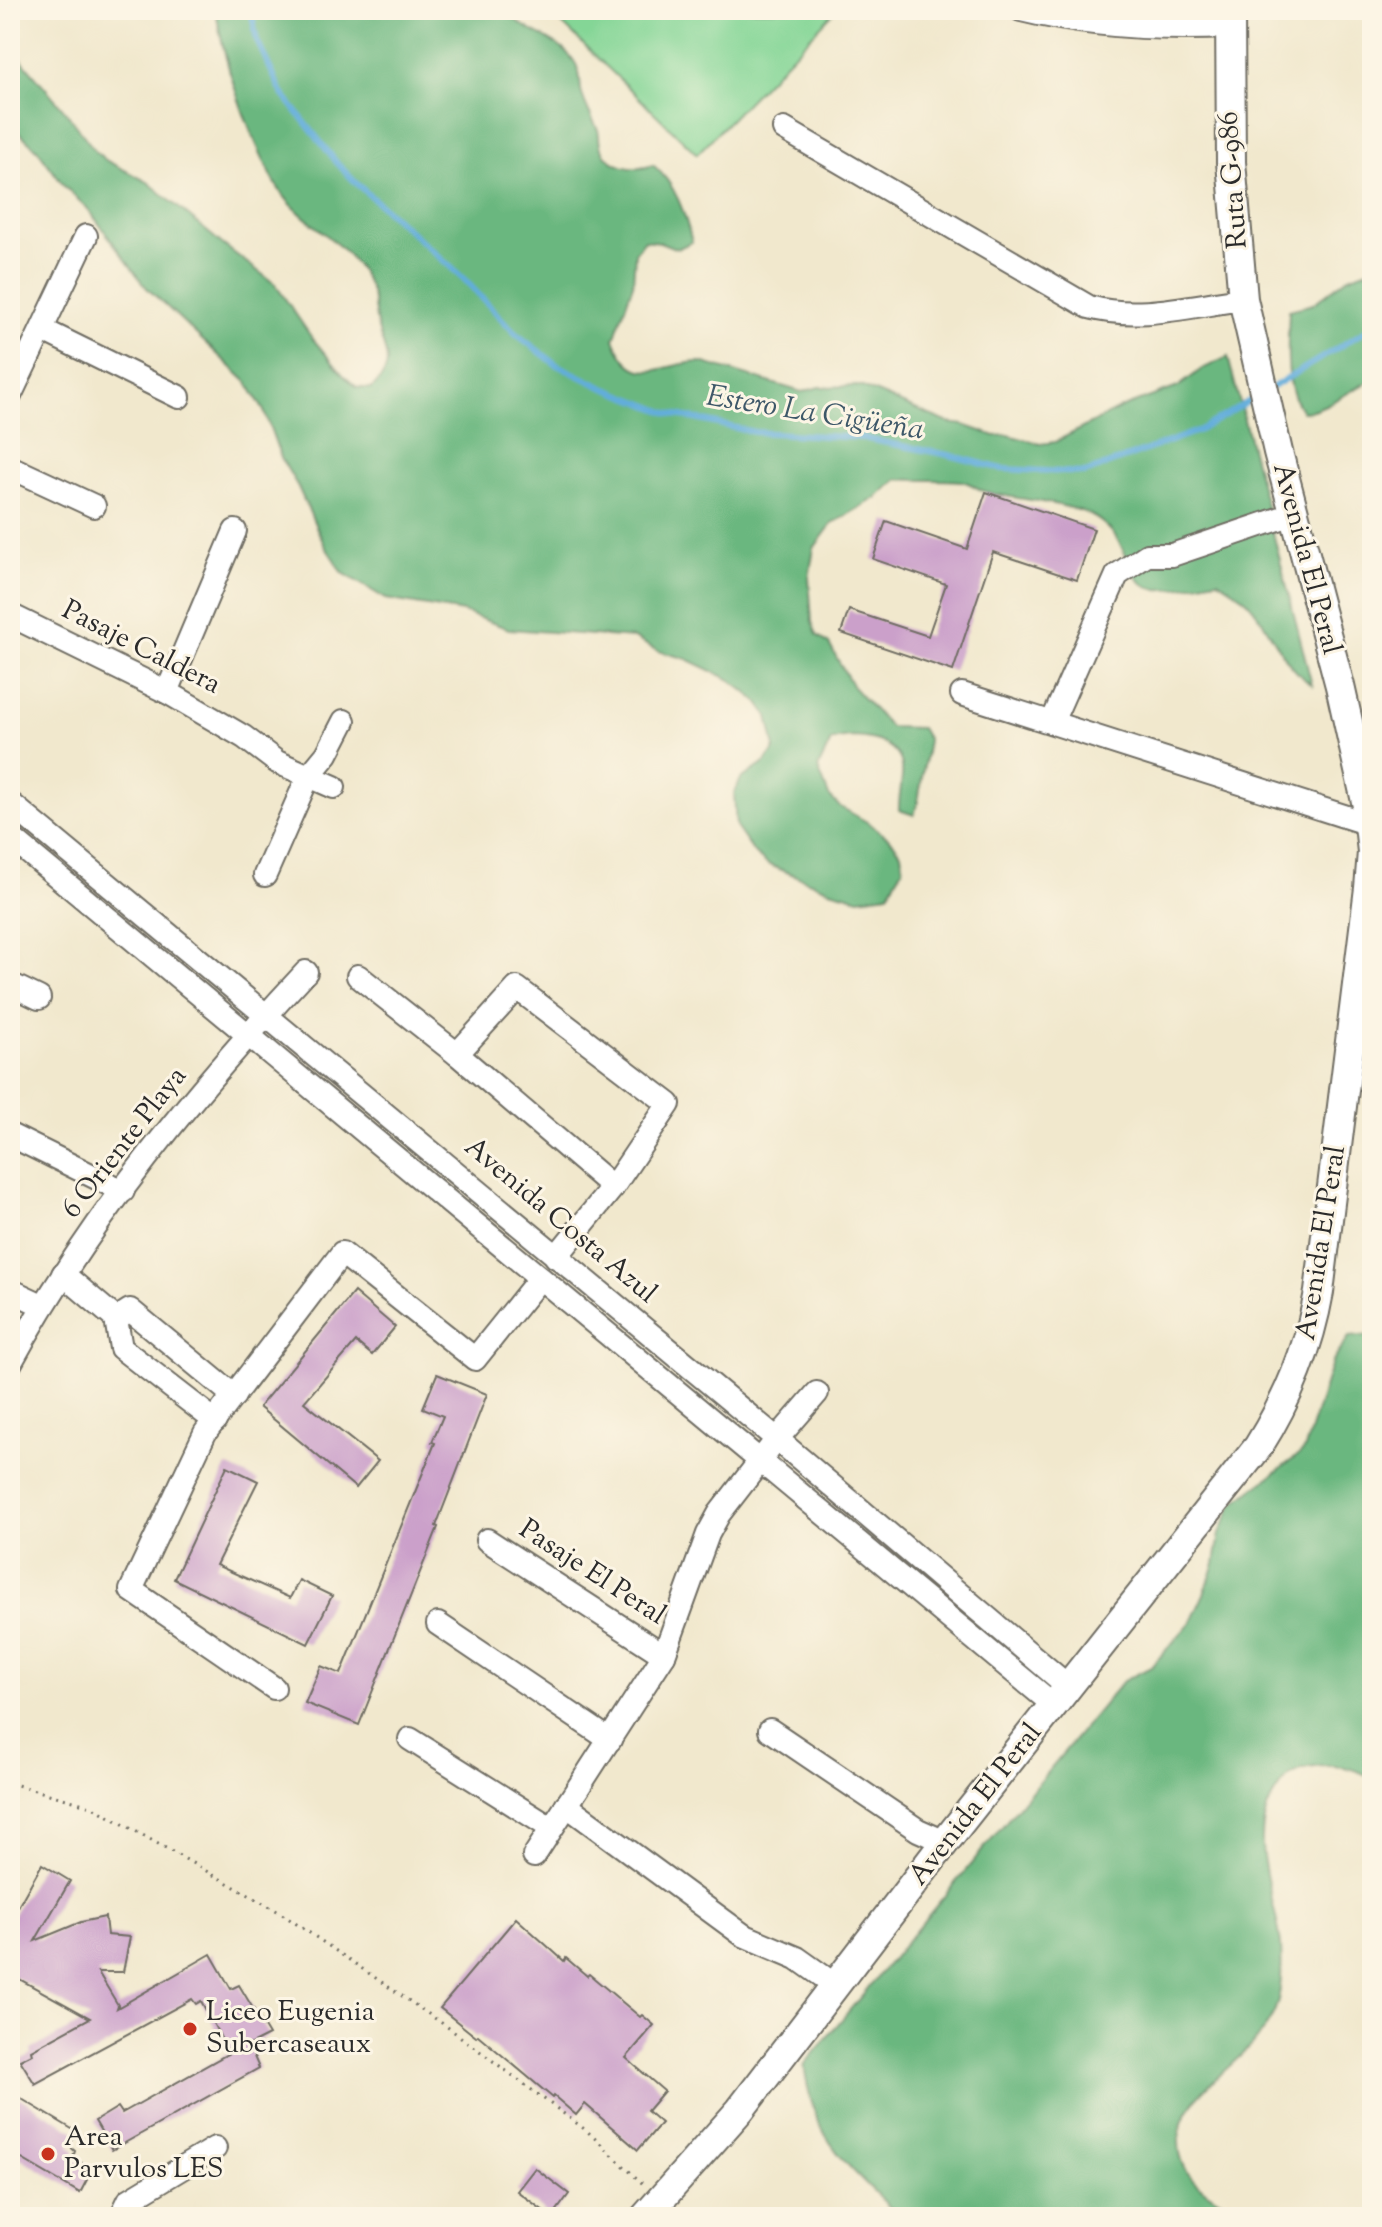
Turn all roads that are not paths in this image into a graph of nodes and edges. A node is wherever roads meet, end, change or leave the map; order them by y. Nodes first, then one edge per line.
1 (1021, 10) edge
2 (1230, 19) edge
3 (784, 129) dead end
4 (86, 236) dead end
5 (1243, 299) junction
6 (43, 330) junction
7 (1254, 348) joint
8 (10, 396) edge
9 (179, 397) dead end
10 (10, 467) edge
11 (94, 506) dead end
12 (1296, 513) junction
13 (235, 531) dead end
14 (10, 615) edge
15 (167, 692) junction
16 (962, 694) dead end
17 (344, 721) dead end
18 (1052, 722) junction
19 (308, 777) junction
20 (334, 787) dead end
21 (10, 803) edge
22 (1371, 825) edge
23 (10, 837) edge
24 (265, 875) dead end
25 (306, 972) dead end
26 (358, 976) dead end
27 (10, 984) edge
28 (39, 998) dead end
29 (265, 1016) junction
30 (249, 1035) junction
31 (457, 1054) junction
32 (10, 1135) edge
33 (613, 1187) junction
34 (123, 1191) junction
35 (556, 1257) junction
36 (63, 1274) junction
37 (540, 1278) junction
38 (10, 1290) edge
39 (42, 1305) junction
40 (116, 1319) junction
41 (10, 1364) edge
42 (817, 1393) dead end
43 (234, 1396) junction
44 (215, 1421) junction
45 (777, 1439) junction
46 (760, 1462) junction
47 (487, 1540) dead end
48 (438, 1624) dead end
49 (664, 1655) junction
50 (274, 1688) dead end
51 (1062, 1697) junction
52 (770, 1730) dead end
53 (410, 1739) dead end
54 (610, 1740) junction
55 (566, 1805) junction
56 (551, 1828) junction
57 (945, 1842) junction
58 (534, 1856) dead end
59 (835, 1985) junction
60 (215, 2148) dead end
61 (653, 2208) edge
62 (121, 2217) edge

1 - 2 street
2 - 5 main road, Ruta G-986
3 - 5 street
4 - 6 street
5 - 7 main road, Ruta G-986
6 - 8 street
6 - 9 street
7 - 12 main road, Avenida El Peral
10 - 11 street
12 - 18 street
12 - 22 main road, Avenida El Peral
13 - 15 street
14 - 15 street, Pasaje Caldera
15 - 19 street, Pasaje Caldera
16 - 18 street
17 - 19 street
18 - 22 street
19 - 20 street, Pasaje Caldera
19 - 24 street
21 - 29 street, Avenida Costa Azul
22 - 51 main road, Avenida El Peral
23 - 30 street, Avenida Costa Azul
25 - 29 street, 6 Oriente Playa
26 - 31 street
27 - 28 street
29 - 30 street, 6 Oriente Playa
29 - 35 street, Avenida Costa Azul
30 - 34 street, 6 Oriente Playa
30 - 37 street, Avenida Costa Azul
31 - 33 street
31 - 33 street
32 - 34 street
33 - 35 street
34 - 36 street, 6 Oriente Playa
35 - 45 street, Avenida Costa Azul
36 - 39 street, 6 Oriente Playa
36 - 40 street
37 - 43 street
37 - 46 street, Avenida Costa Azul
38 - 39 street
39 - 41 street, 6 Oriente Playa
40 - 43 street
40 - 44 street
42 - 45 street
43 - 44 street
44 - 50 street
45 - 46 street
45 - 51 street, Avenida Costa Azul
46 - 49 street
46 - 51 street, Avenida Costa Azul
47 - 49 street, Pasaje El Peral
48 - 54 street
49 - 54 street
51 - 57 main road, Avenida El Peral
52 - 57 street
53 - 56 street
54 - 55 street
55 - 56 street
55 - 59 street
56 - 58 street
57 - 59 main road, Avenida El Peral
59 - 61 main road, Avenida El Peral
60 - 62 street

